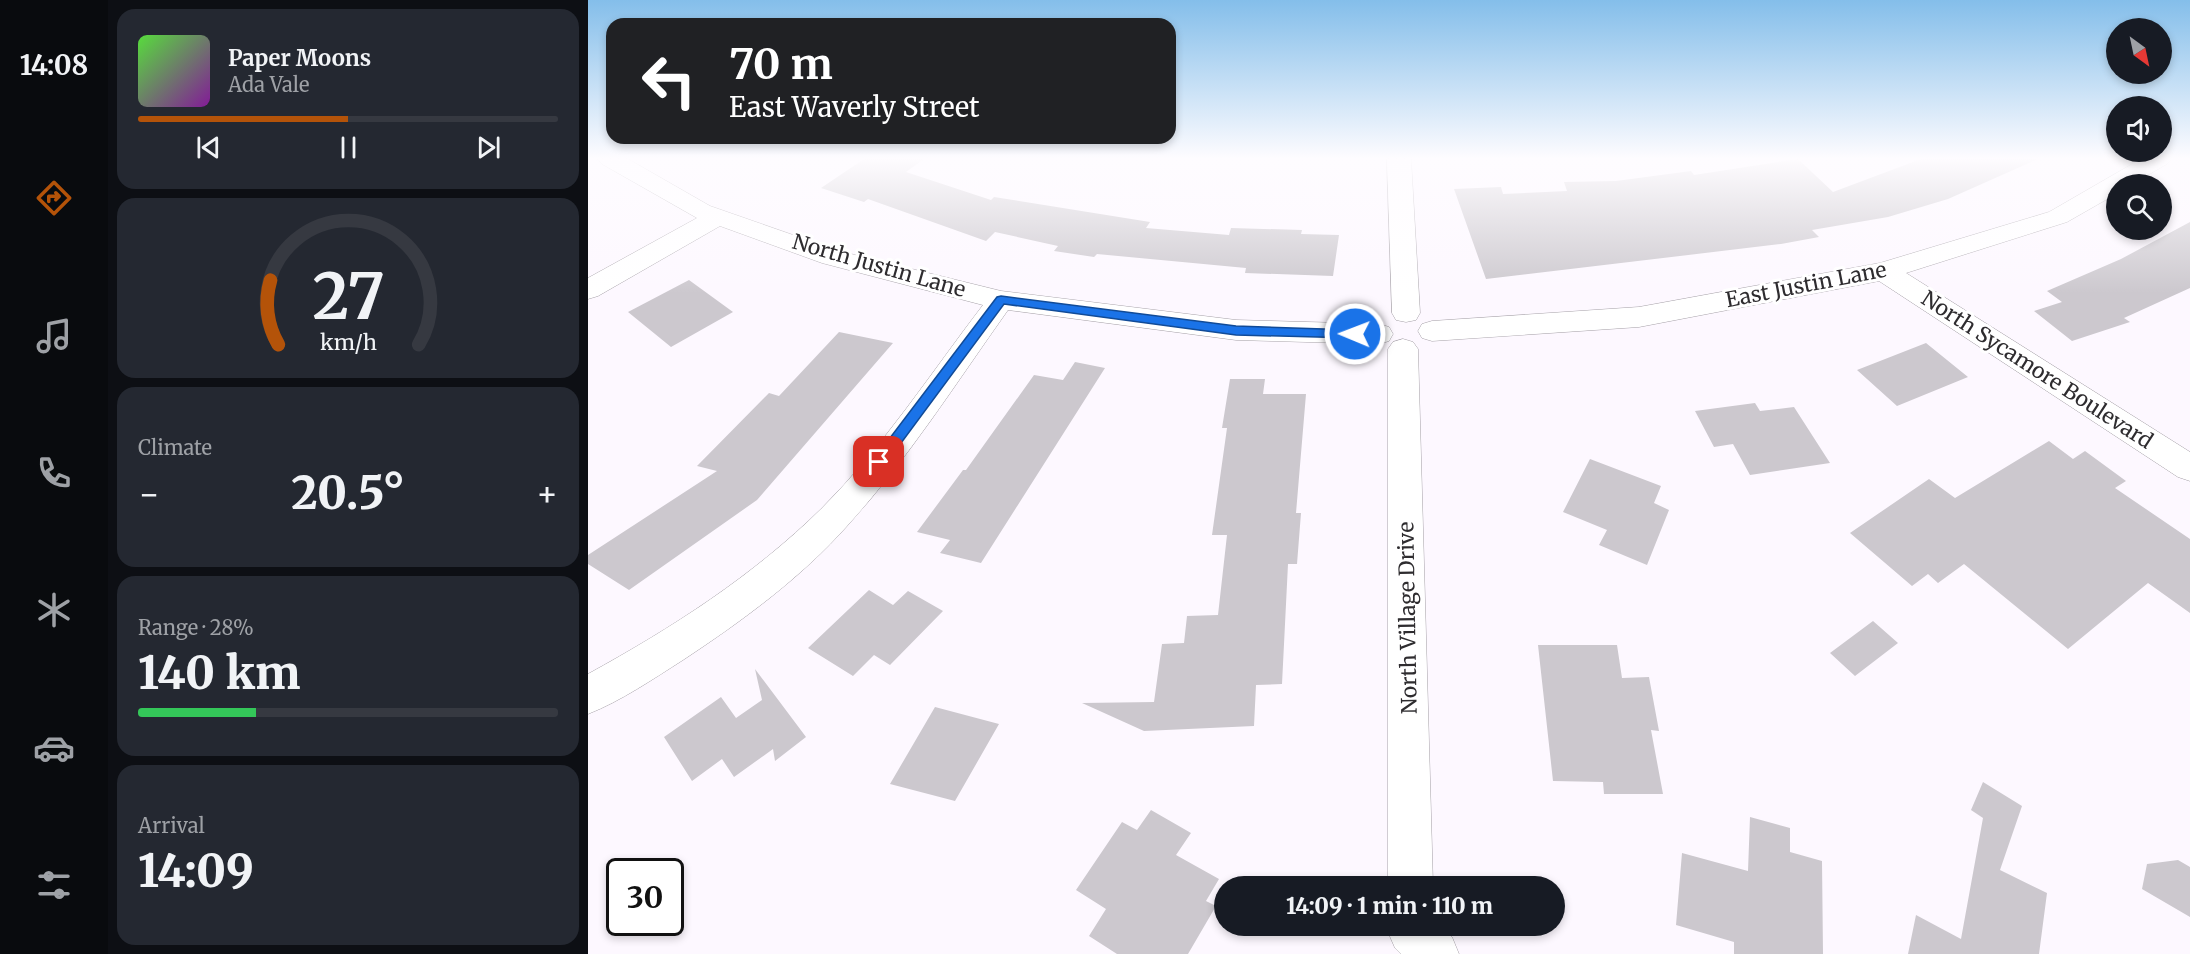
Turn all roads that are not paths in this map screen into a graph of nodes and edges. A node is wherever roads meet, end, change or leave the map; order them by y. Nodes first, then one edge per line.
1 (688, 204) edge
2 (1401, 204) edge
3 (2081, 204) edge
4 (718, 217) junction
5 (1883, 271) junction
6 (588, 290) edge
7 (1001, 300) junction
8 (1405, 338) junction
9 (2190, 468) edge
10 (588, 695) edge
11 (1411, 876) edge

1 - 4 street, North Justin Lane
2 - 8 street
3 - 5 street, East Justin Lane
4 - 6 street
4 - 7 street, North Justin Lane
5 - 8 street, East Justin Lane
5 - 9 street, North Sycamore Boulevard
7 - 8 street, North Justin Lane
7 - 10 street
8 - 11 street, North Village Drive

